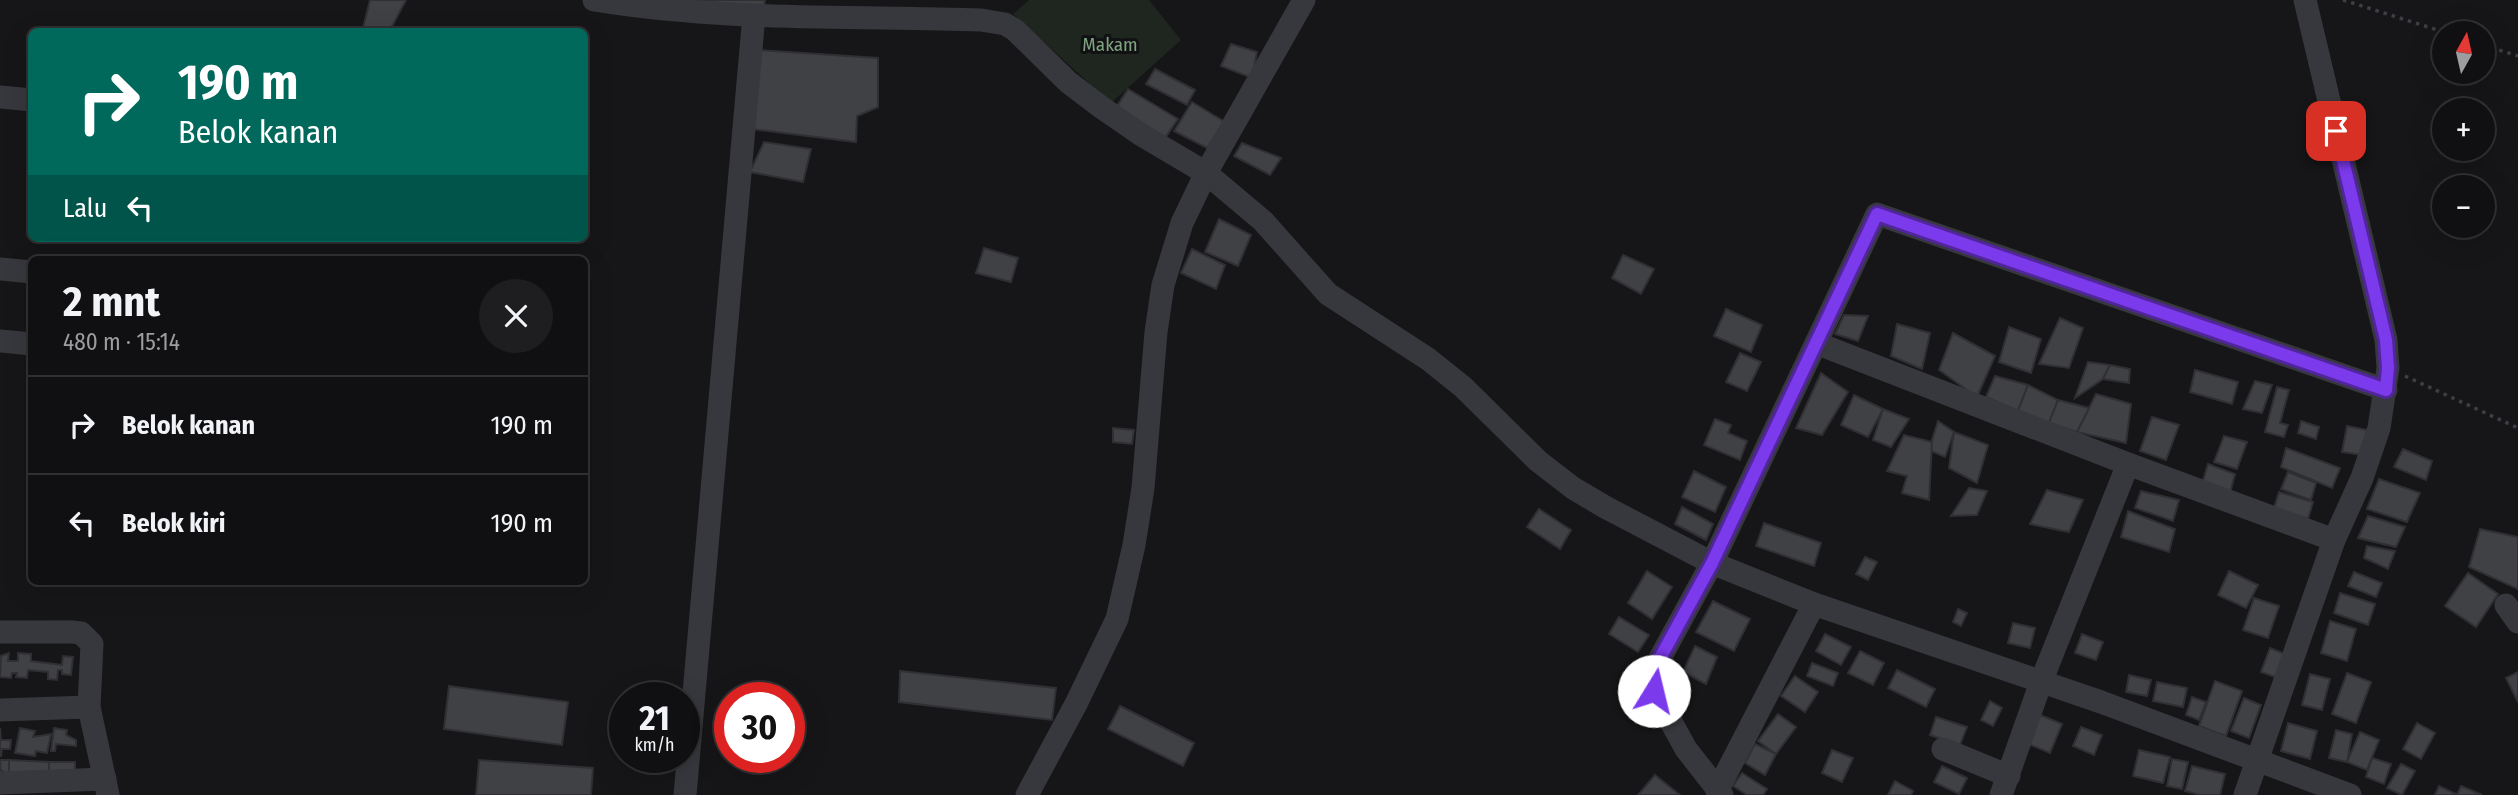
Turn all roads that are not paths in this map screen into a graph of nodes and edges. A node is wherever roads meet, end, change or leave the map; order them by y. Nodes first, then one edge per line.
1 (594, 0) edge
2 (1304, 0) edge
3 (2305, 0) edge
4 (769, 10) edge
5 (0, 97) edge
6 (28, 100) edge
7 (1206, 173) junction
8 (0, 270) edge
9 (28, 272) edge
10 (0, 341) edge
11 (1816, 343) junction
12 (28, 344) edge
13 (2387, 379) junction
14 (2128, 464) junction
15 (2334, 540) junction
16 (1712, 563) junction
17 (1814, 604) junction
18 (0, 632) edge
19 (2041, 682) junction
20 (89, 707) junction
21 (0, 710) edge
22 (1943, 749) dead end
23 (2258, 760) junction
24 (0, 783) edge
25 (2005, 786) edge
26 (107, 787) edge
27 (1719, 793) edge
28 (685, 795) edge
29 (1027, 795) edge
30 (2245, 795) edge
31 (2350, 795) edge

1 - 4 street
2 - 7 street
3 - 13 street
4 - 7 street
4 - 28 street
5 - 6 street
7 - 16 street
7 - 29 street
8 - 9 street
10 - 12 street
11 - 13 street
11 - 14 street
11 - 16 street
13 - 15 street
14 - 15 street
14 - 19 street
15 - 23 street
16 - 17 street
16 - 27 street
17 - 19 street
17 - 27 street
18 - 20 street
19 - 23 street
19 - 25 street
20 - 21 street
20 - 26 street
22 - 25 street
23 - 30 street
23 - 31 street
24 - 26 street

